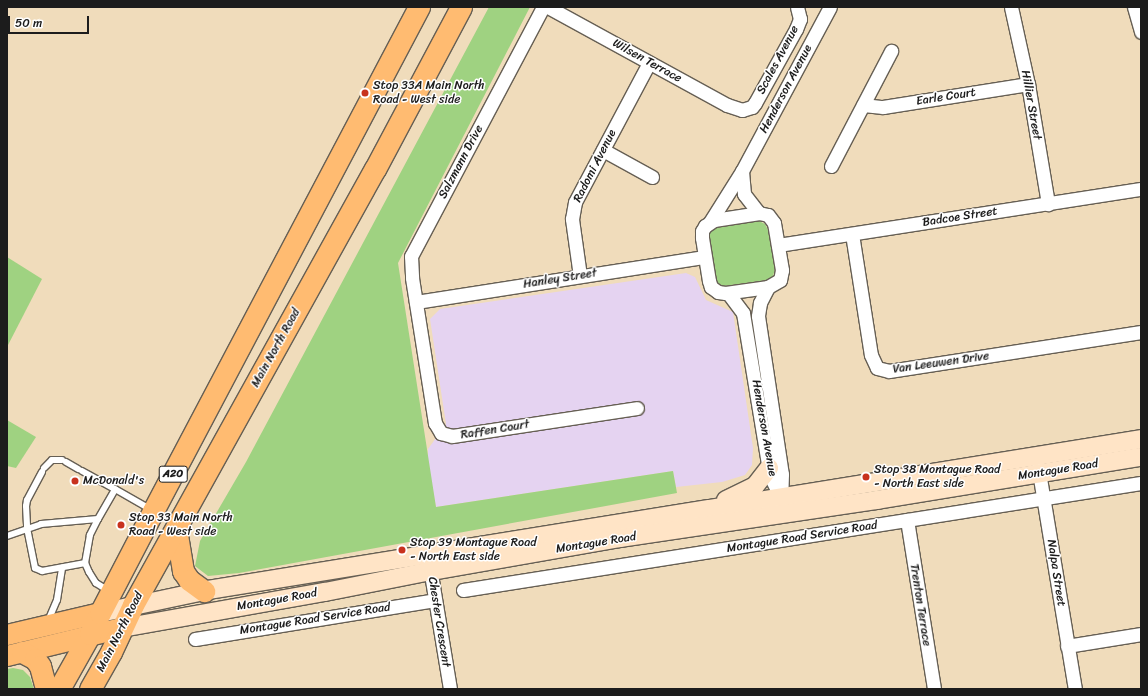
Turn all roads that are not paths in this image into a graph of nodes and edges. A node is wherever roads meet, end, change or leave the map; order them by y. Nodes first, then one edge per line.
1 (419, 7) edge
2 (461, 7) edge
3 (543, 7) edge
4 (548, 7) edge
5 (797, 7) edge
6 (830, 7) edge
7 (1011, 7) edge
8 (1134, 7) edge
9 (1141, 32) edge
10 (892, 51) dead end
11 (649, 63) junction
12 (1028, 84) junction
13 (863, 105) junction
14 (747, 109) joint
15 (603, 150) junction
16 (830, 166) dead end
17 (742, 171) junction
18 (652, 177) dead end
19 (1141, 189) edge
20 (1048, 204) junction
21 (759, 213) junction
22 (710, 222) junction
23 (852, 234) junction
24 (778, 245) junction
25 (705, 257) junction
26 (580, 276) junction
27 (768, 287) junction
28 (728, 293) junction
29 (416, 302) junction
30 (1141, 332) edge
31 (637, 408) dead end
32 (1141, 439) edge
33 (1141, 457) edge
34 (1038, 465) junction
35 (769, 468) junction
36 (1141, 483) edge
37 (116, 489) junction
38 (1044, 499) junction
39 (782, 506) junction
40 (703, 510) junction
41 (153, 511) junction
42 (98, 519) junction
43 (907, 520) junction
44 (27, 528) junction
45 (176, 529) junction
46 (7, 536) edge
47 (85, 563) junction
48 (429, 563) junction
49 (62, 567) junction
50 (463, 590) dead end
51 (204, 591) junction
52 (110, 592) junction
53 (435, 600) junction
54 (133, 605) junction
55 (100, 613) junction
56 (45, 626) junction
57 (122, 628) junction
58 (90, 634) junction
59 (1141, 634) edge
60 (195, 639) dead end
61 (12, 641) edge
62 (1067, 646) junction
63 (46, 689) edge
64 (59, 689) edge
65 (90, 689) edge
66 (450, 689) edge
67 (934, 689) edge
68 (1075, 689) edge

1 - 41 highway, A20
2 - 45 highway, Main North Road / A20
3 - 29 street, Salzmann Drive
4 - 11 street, Wilsen Terrace
5 - 14 street, Scales Avenue
6 - 17 street, Henderson Avenue
7 - 12 street, Hillier Street
8 - 9 street
10 - 13 street
11 - 14 street, Wilsen Terrace
11 - 15 street, Radomi Avenue
12 - 13 street, Earle Court
12 - 20 street, Hillier Street
13 - 16 street
15 - 18 street
15 - 26 street, Radomi Avenue
17 - 21 street
17 - 22 street, Henderson Avenue
19 - 20 street, Badcoe Street
20 - 23 street, Badcoe Street
21 - 22 street
21 - 24 street
22 - 25 street
23 - 24 street, Badcoe Street
23 - 30 street, Van Leeuwen Drive
24 - 27 street
25 - 26 street, Hanley Street
25 - 28 street
26 - 29 street, Hanley Street
27 - 28 street
27 - 39 street, Henderson Avenue
28 - 35 street, Henderson Avenue
29 - 31 street, Raffen Court
32 - 34 main road, Montague Road
33 - 34 main road, Montague Road
34 - 38 street, Nalpa Street
34 - 39 main road, Montague Road
35 - 39 street, Henderson Avenue
35 - 40 main road
36 - 38 street, Montague Road Service Road
37 - 41 lane
37 - 42 lane
37 - 44 lane
38 - 43 street, Montague Road Service Road
38 - 62 street, Nalpa Street
39 - 40 main road, Montague Road
39 - 48 main road, Montague Road
40 - 48 main road, Montague Road
41 - 52 highway, A20
42 - 44 lane
42 - 47 lane
43 - 50 street, Montague Road Service Road
43 - 67 street, Trenton Terrace
44 - 46 lane
44 - 49 lane
45 - 51 highway
45 - 54 highway, Main North Road / A20
47 - 49 lane
47 - 52 lane
48 - 51 main road, Montague Road
48 - 53 street, Chester Crescent
48 - 57 main road, Montague Road
49 - 56 lane
51 - 54 main road, Montague Road
52 - 55 highway, A20
53 - 60 street, Montague Road Service Road
53 - 66 street, Chester Crescent
54 - 55 main road, Montague Road
54 - 57 highway, Main North Road / A20
55 - 56 main road, Montague Road
55 - 58 highway, A20
56 - 61 main road, Montague Road
57 - 58 main road, Montague Road
57 - 65 highway, Main North Road / A20
58 - 61 main road, Montague Road
58 - 64 highway, A20
59 - 62 street
61 - 63 highway
62 - 68 street, Nalpa Street

